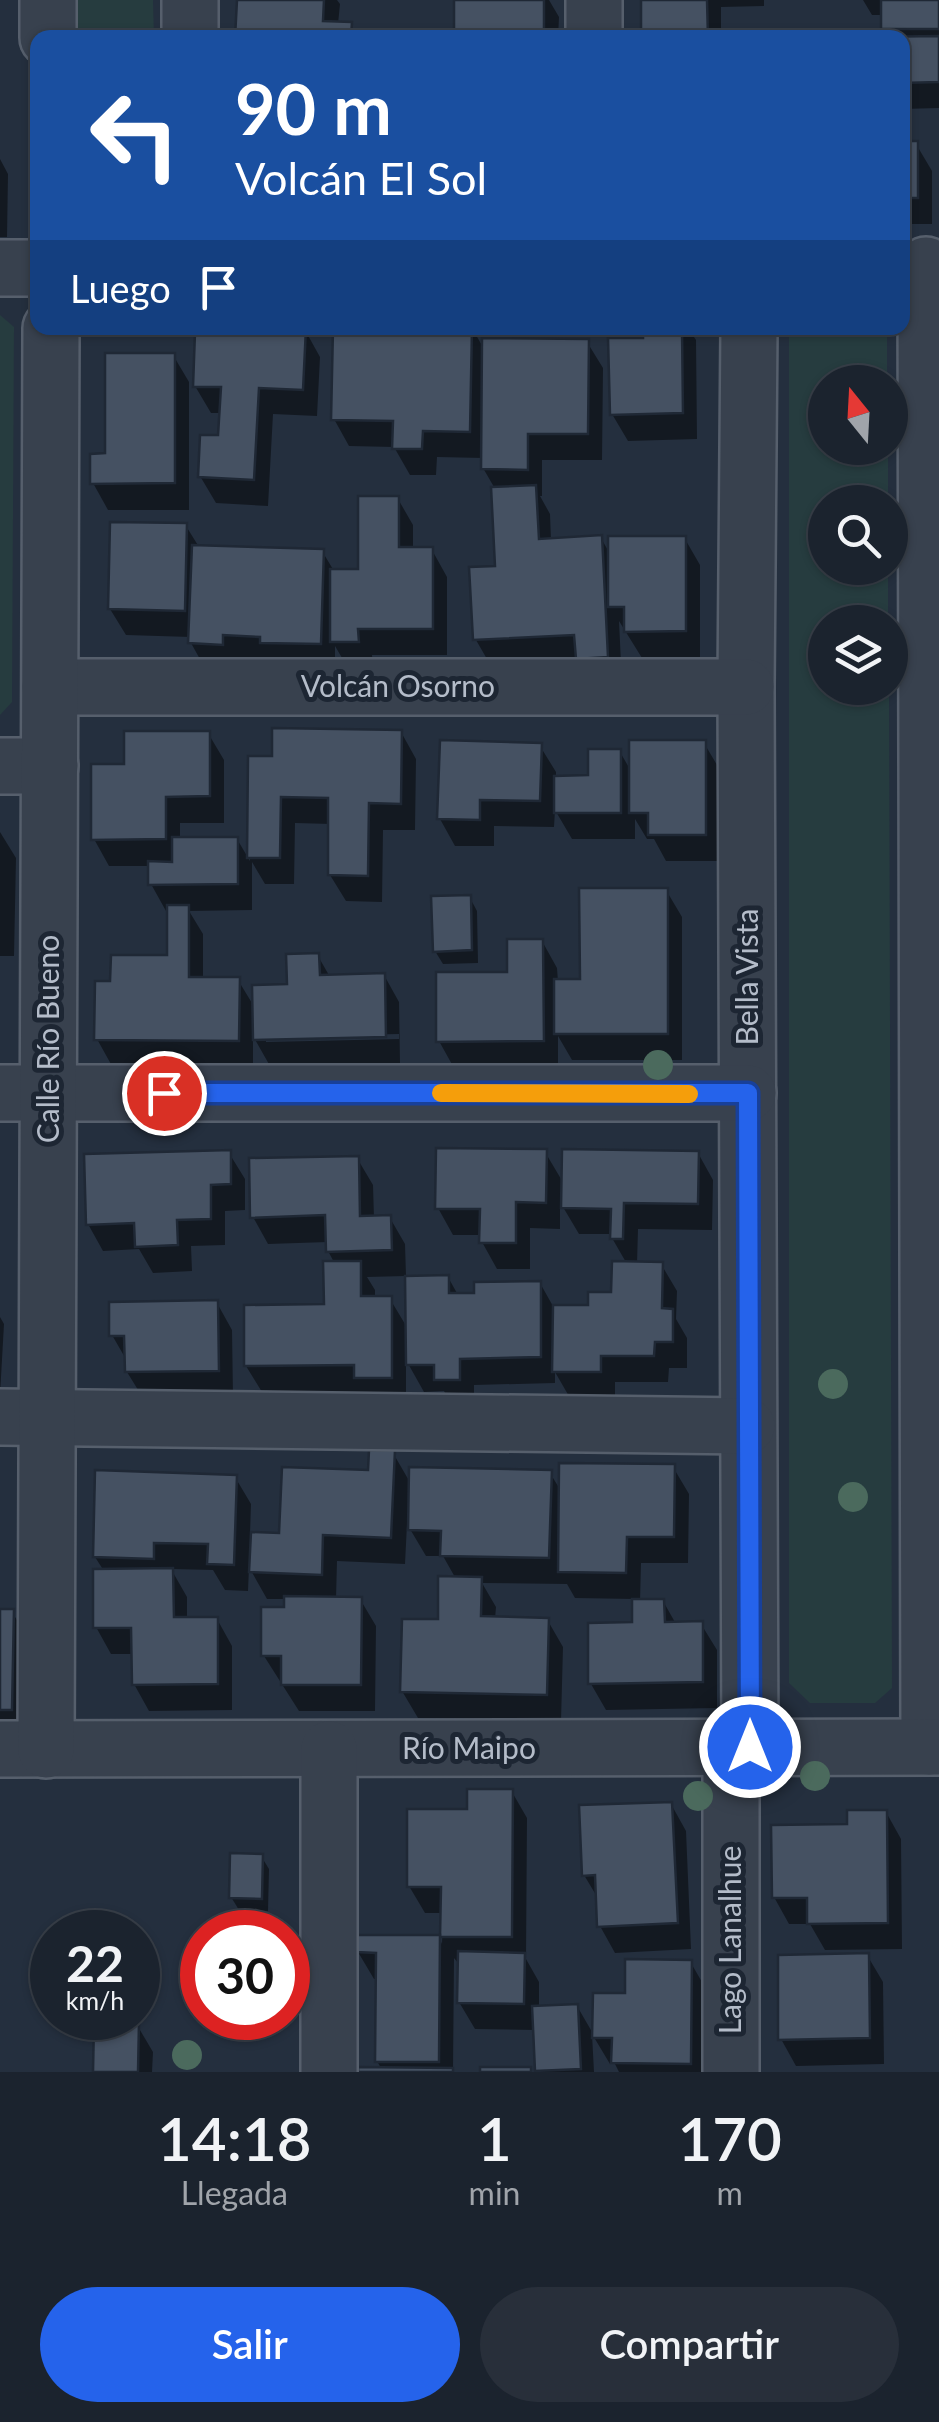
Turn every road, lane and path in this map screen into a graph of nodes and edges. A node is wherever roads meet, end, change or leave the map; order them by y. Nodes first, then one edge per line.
1 (48, 0) edge
2 (190, 0) edge
3 (594, 0) edge
4 (48, 30) edge
5 (190, 30) edge
6 (594, 30) edge
7 (922, 266) edge
8 (0, 268) edge
9 (30, 268) edge
10 (51, 335) edge
11 (749, 335) edge
12 (50, 687) junction
13 (746, 687) junction
14 (933, 713) edge
15 (25, 766) edge
16 (24, 1093) edge
17 (748, 1093) junction
18 (934, 1321) edge
19 (24, 1417) edge
20 (748, 1426) junction
21 (934, 1747) edge
22 (740, 1748) junction
23 (23, 1749) edge
24 (329, 1749) junction
25 (328, 2072) edge
26 (731, 2072) edge

1 - 4 street
2 - 5 street
3 - 6 street
7 - 14 street
8 - 9 street
10 - 12 street, Calle Río Bueno
11 - 13 street, Bella Vista
12 - 13 street, Volcán Osorno
12 - 15 street, Calle Río Bueno
13 - 17 street, Bella Vista
14 - 18 street
15 - 16 street, Calle Río Bueno
16 - 17 street
16 - 19 street, Calle Río Bueno
17 - 20 street, Bella Vista
18 - 21 street
19 - 20 street
19 - 23 street, Calle Río Bueno
20 - 22 street, Bella Vista
21 - 22 street, Río Maipo
22 - 24 street, Río Maipo
22 - 26 street, Lago Lanalhue
23 - 24 street, Río Maipo
24 - 25 street

